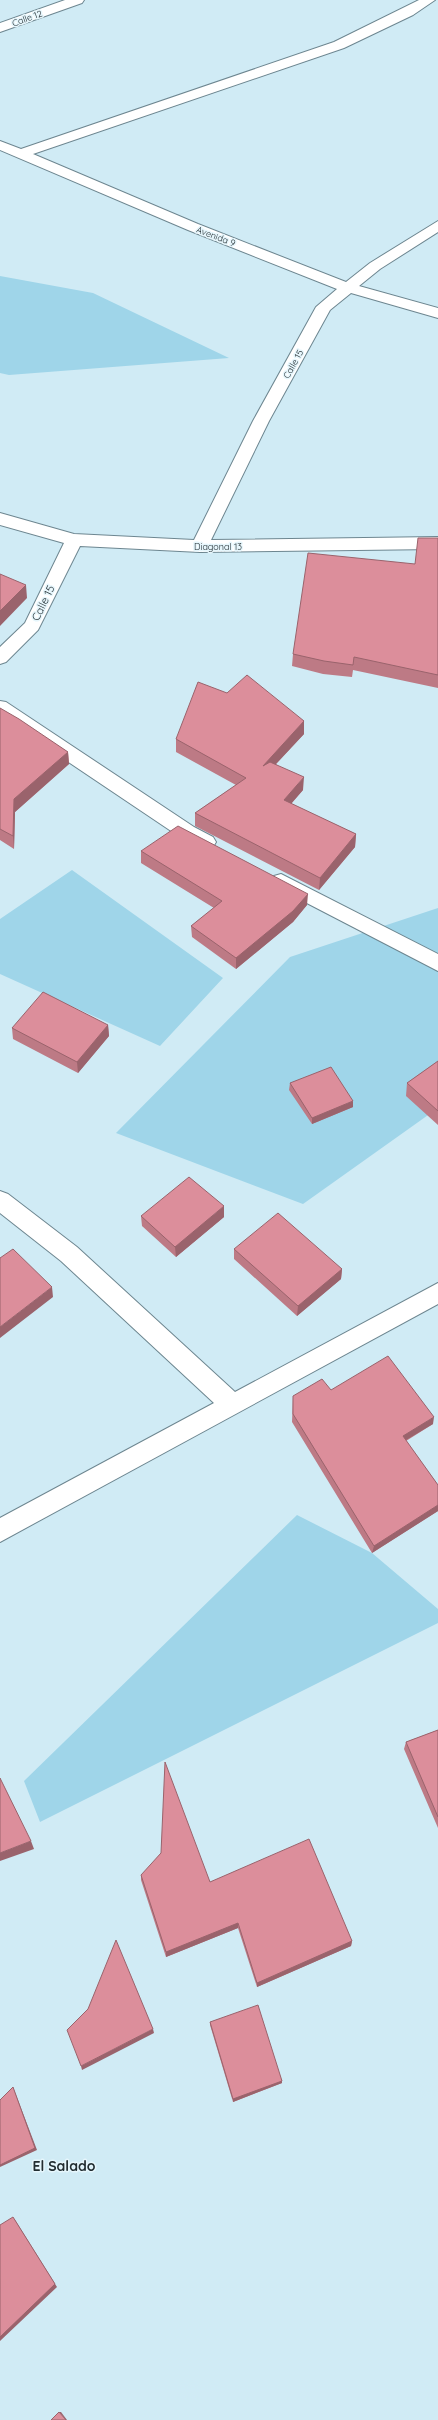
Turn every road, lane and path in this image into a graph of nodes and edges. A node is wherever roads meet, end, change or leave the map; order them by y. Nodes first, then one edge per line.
1 (77, 0) edge
2 (428, 0) edge
3 (0, 28) edge
4 (0, 145) edge
5 (22, 153) junction
6 (438, 225) edge
7 (349, 288) junction
8 (438, 313) edge
9 (0, 519) edge
10 (74, 540) junction
11 (438, 543) edge
12 (200, 546) junction
13 (0, 658) edge
14 (0, 707) edge
15 (220, 849) edge
16 (262, 871) edge
17 (438, 963) edge
18 (0, 1200) edge
19 (438, 1293) edge
20 (232, 1404) junction
21 (0, 1531) edge

1 - 3 street, Calle 12
2 - 5 street
4 - 5 street, Avenida 9
5 - 7 street, Avenida 9
6 - 7 street, Calle 15
7 - 8 street, Avenida 9
7 - 12 street, Calle 15
9 - 10 street, Diagonal 13
10 - 12 street, Diagonal 13
10 - 13 street, Calle 15
11 - 12 street, Diagonal 13
14 - 15 street
16 - 17 street
18 - 20 street
19 - 20 street
20 - 21 street

